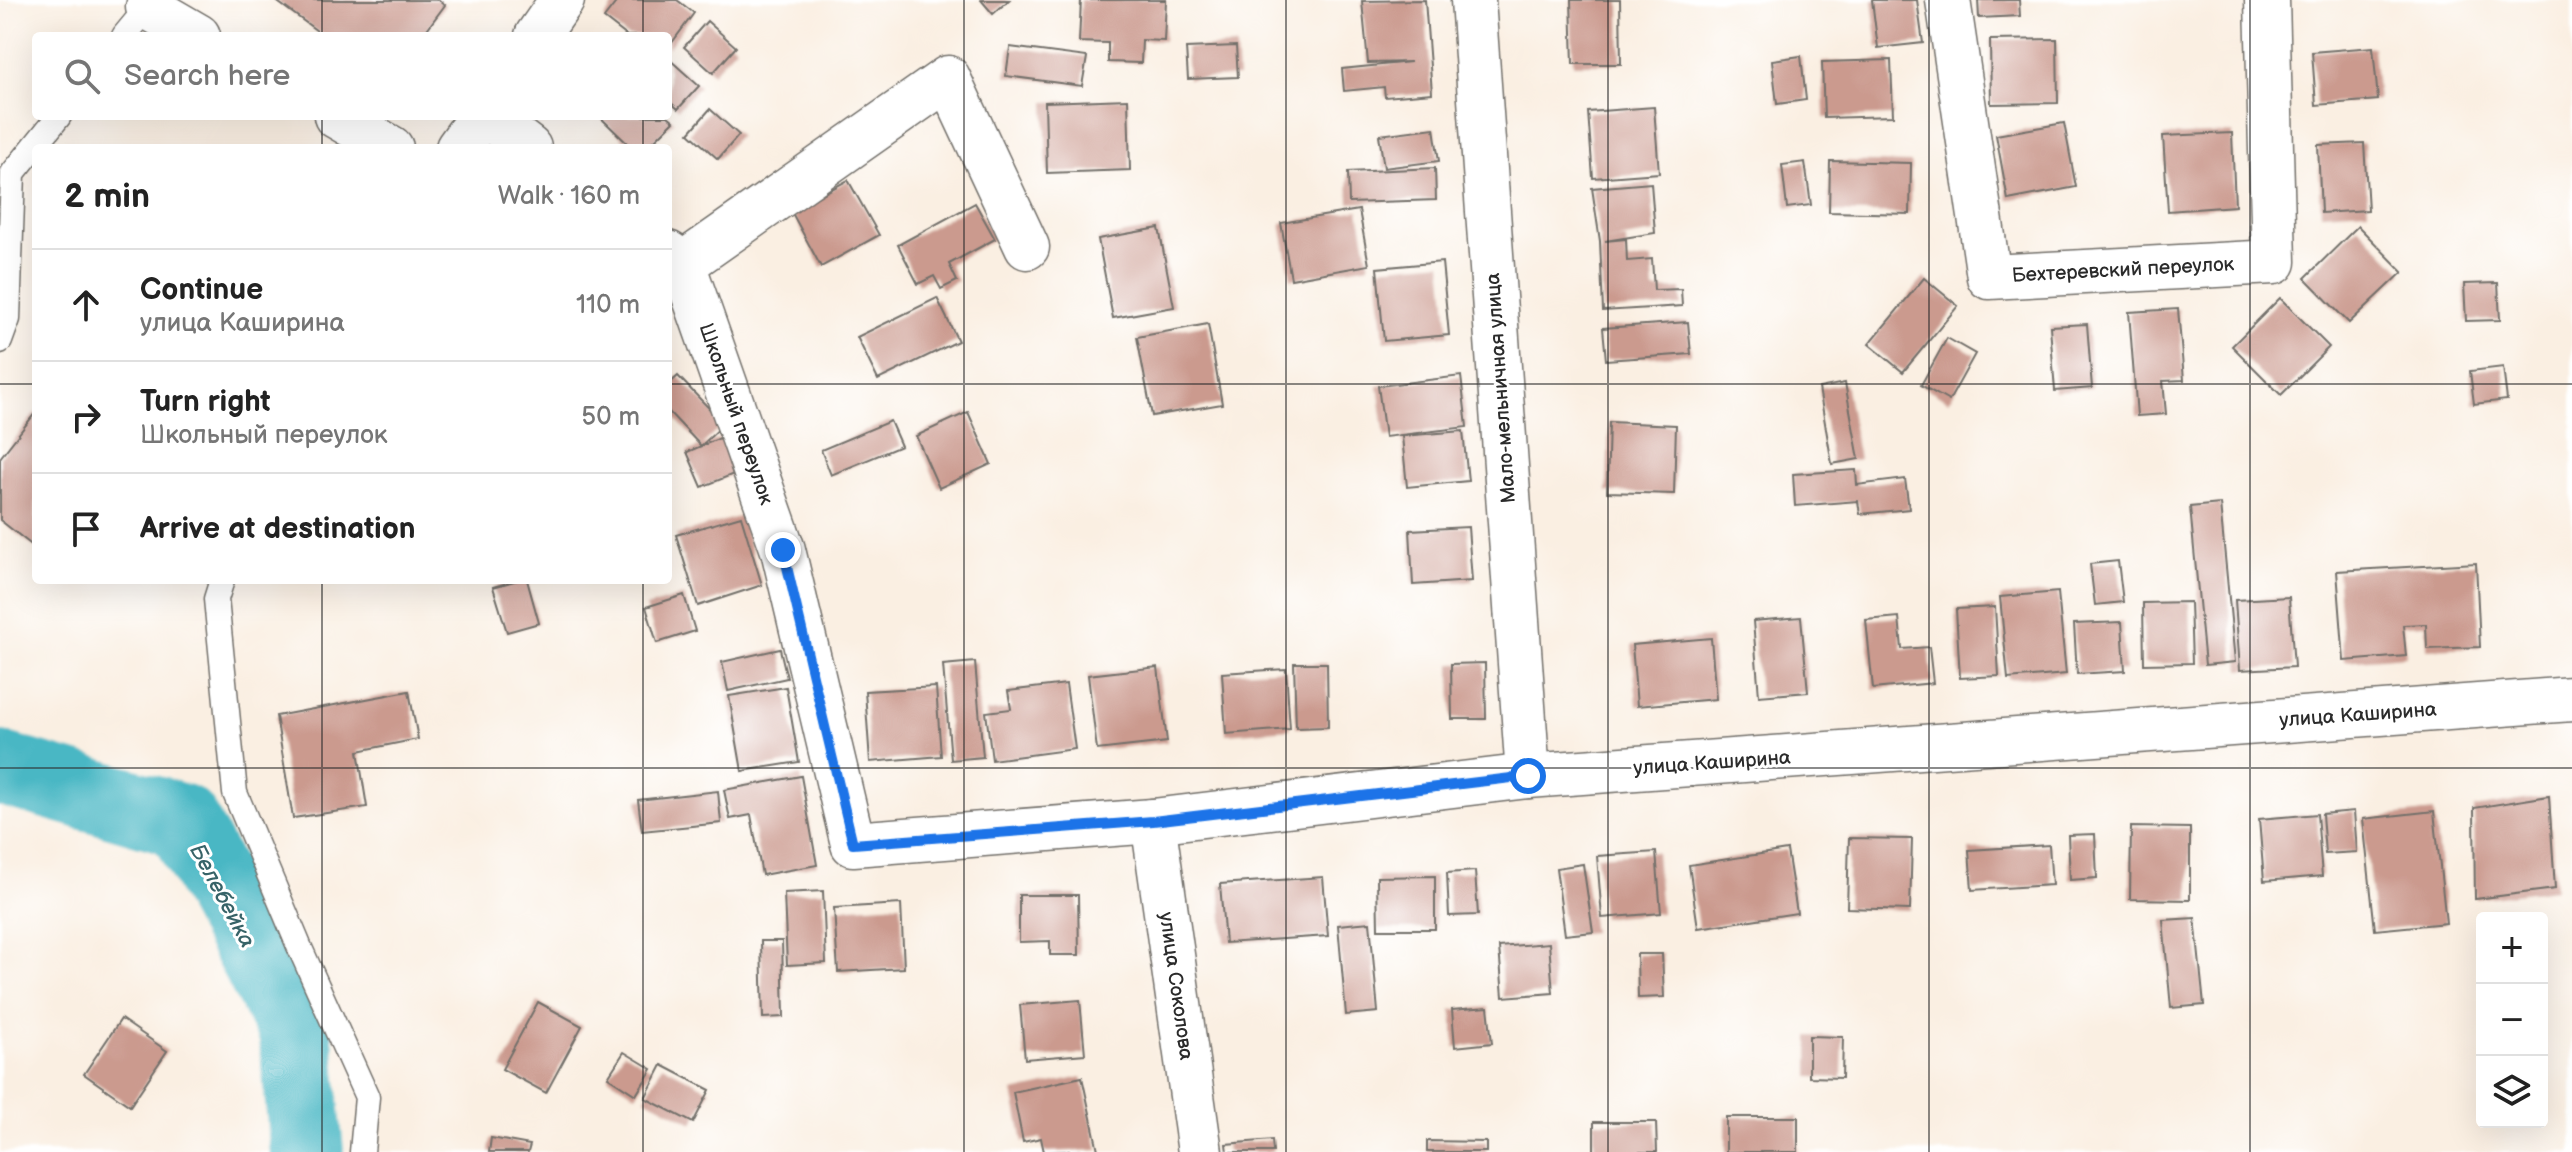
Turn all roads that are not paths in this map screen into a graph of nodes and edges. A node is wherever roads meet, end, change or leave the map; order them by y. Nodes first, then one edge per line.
1 (562, 0) edge
2 (1473, 0) edge
3 (1948, 0) edge
4 (2267, 0) edge
5 (141, 14) edge
6 (188, 32) edge
7 (540, 32) edge
8 (56, 120) edge
9 (343, 120) edge
10 (478, 120) edge
11 (492, 120) edge
12 (36, 144) edge
13 (384, 144) edge
14 (461, 144) edge
15 (524, 144) edge
16 (32, 149) edge
17 (1027, 247) dead end
18 (676, 259) edge
19 (0, 341) edge
20 (221, 584) edge
21 (2572, 699) edge
22 (1528, 776) junction
23 (1153, 821) junction
24 (853, 844) joint
25 (362, 1152) edge
26 (1200, 1152) edge

1 - 7 street
2 - 22 street, Мало-мельничная улица
3 - 4 street, Бехтеревский переулок
5 - 6 street
8 - 12 lane
9 - 13 street
10 - 14 street
11 - 15 street
16 - 19 lane
17 - 18 street, Школьный переулок
18 - 24 street, Школьный переулок
20 - 25 lane
21 - 22 street, улица Каширина
22 - 23 street, улица Каширина
23 - 24 street, улица Каширина
23 - 26 street, улица Соколова

